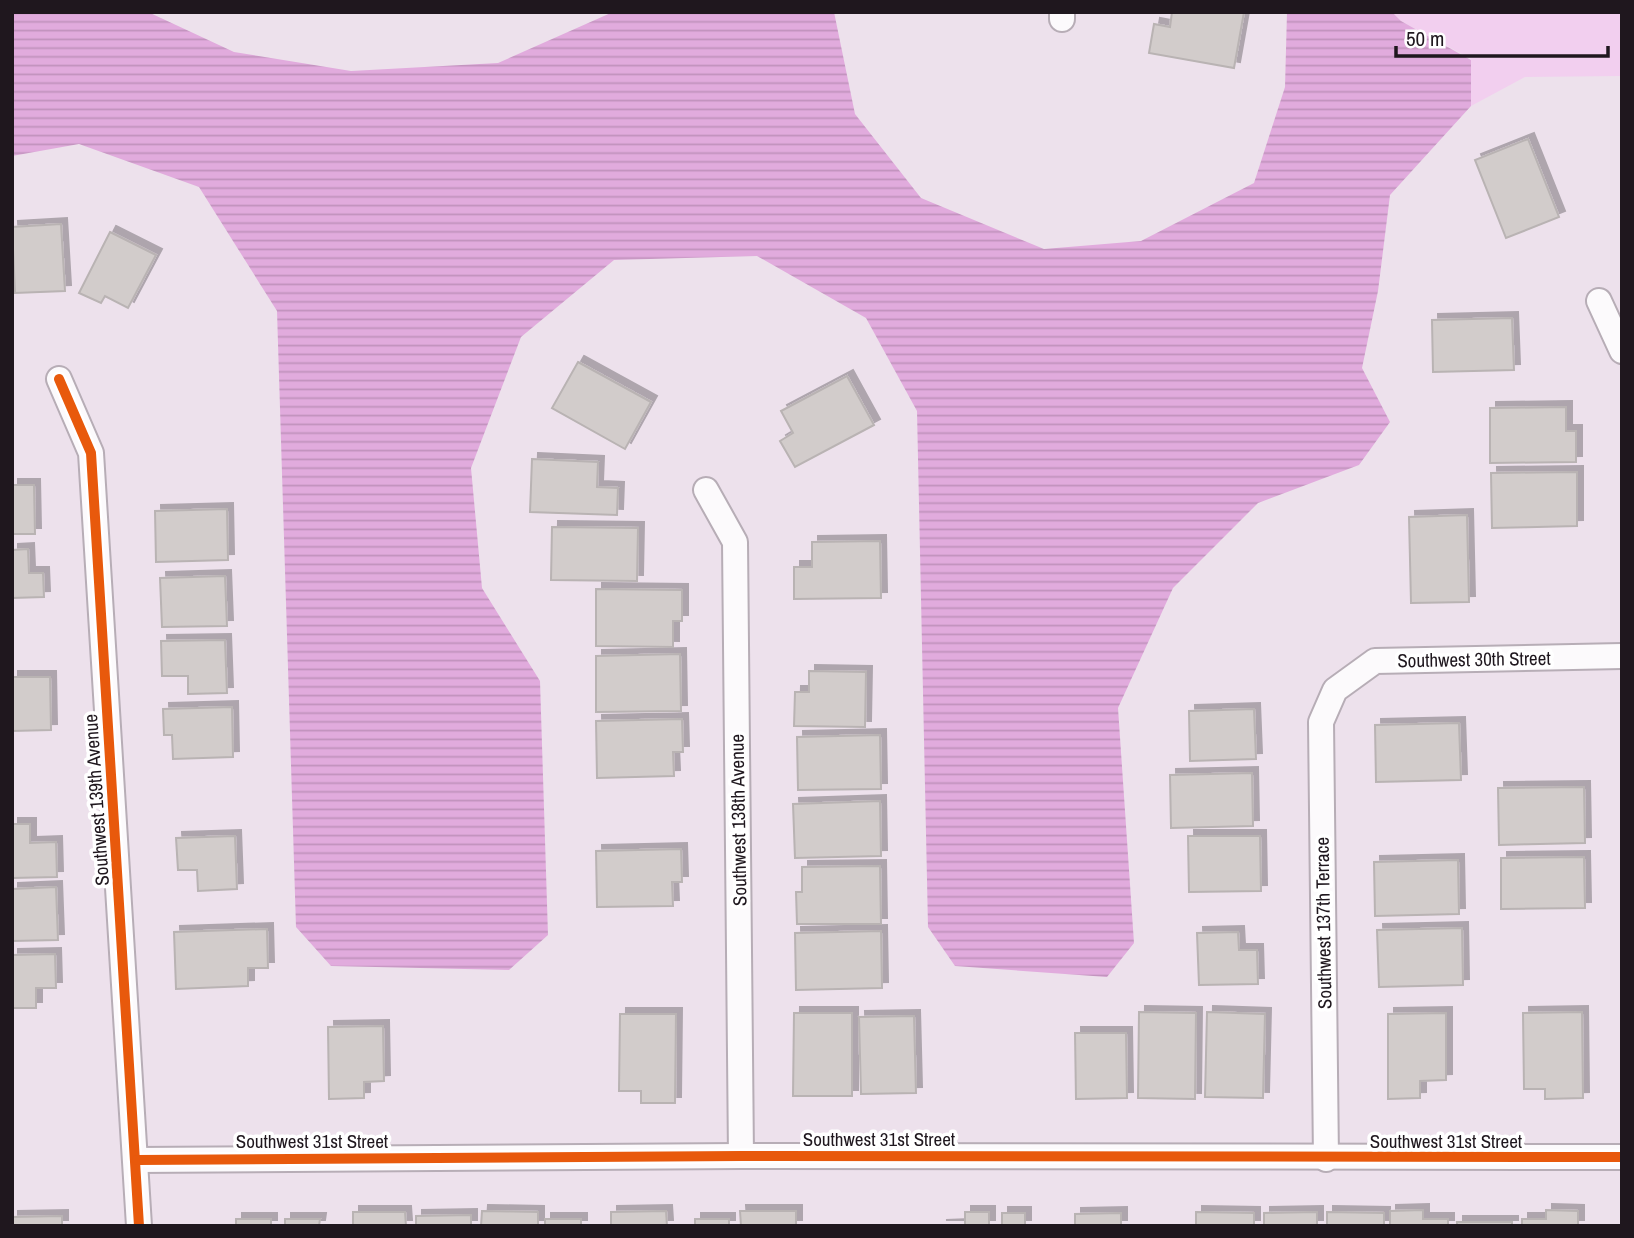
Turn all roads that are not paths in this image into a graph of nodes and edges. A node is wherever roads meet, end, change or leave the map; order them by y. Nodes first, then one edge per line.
1 (1600, 301) dead end
2 (1622, 351) edge
3 (60, 379) dead end
4 (706, 490) dead end
5 (1622, 656) edge
6 (1335, 690) joint
7 (741, 1156) junction
8 (1622, 1157) edge
9 (1326, 1159) junction
10 (137, 1160) junction
11 (139, 1226) edge

1 - 2 street
3 - 10 street, Southwest 139th Avenue
4 - 7 street, Southwest 138th Avenue
5 - 6 street, Southwest 30th Street
6 - 9 street, Southwest 137th Terrace
7 - 9 street, Southwest 31st Street
7 - 10 street, Southwest 31st Street
8 - 9 street, Southwest 31st Street
10 - 11 street, Southwest 139th Avenue

